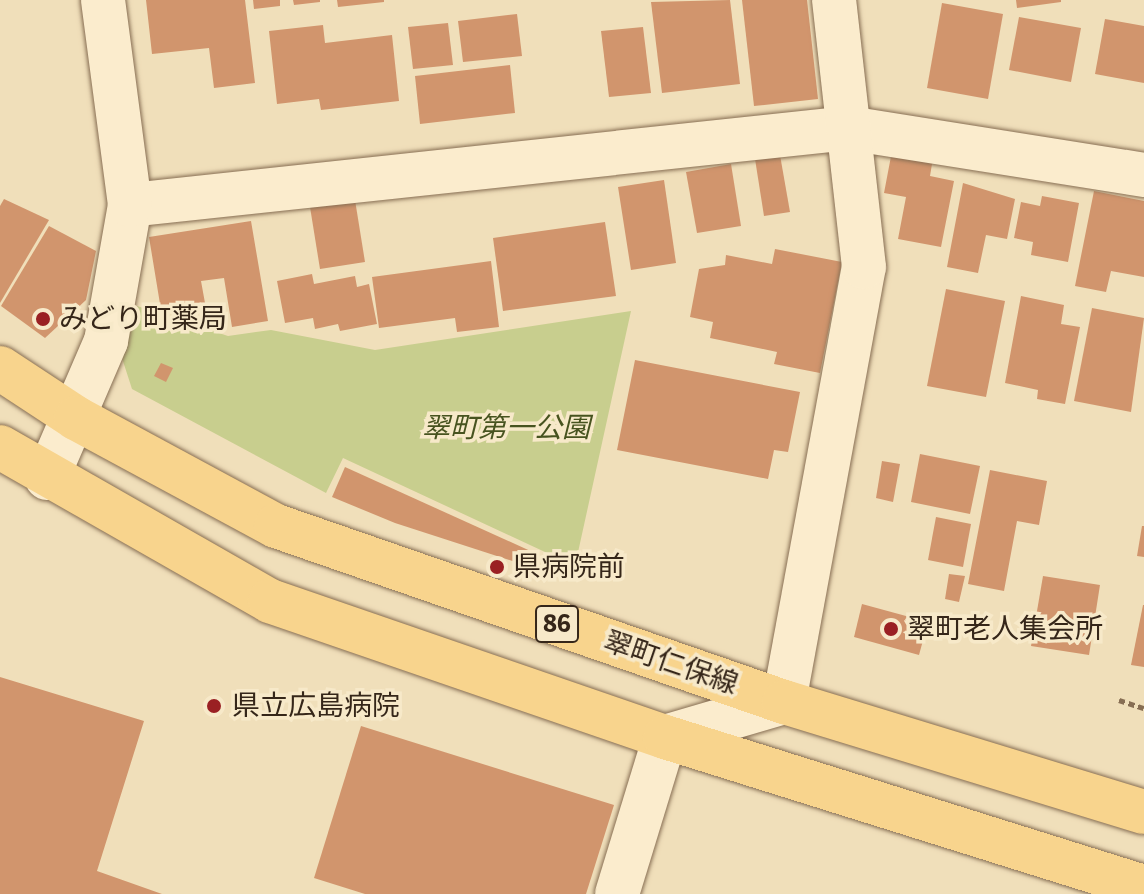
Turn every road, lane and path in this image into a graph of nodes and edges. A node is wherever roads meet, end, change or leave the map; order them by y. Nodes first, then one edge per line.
1 (103, 0) edge
2 (834, 0) edge
3 (848, 128) junction
4 (1144, 175) edge
5 (130, 205) junction
6 (0, 368) edge
7 (76, 418) junction
8 (0, 447) edge
9 (47, 478) junction
10 (1119, 700) dead end
11 (784, 702) junction
12 (1144, 708) edge
13 (665, 737) junction
14 (1144, 812) edge
15 (1144, 887) edge
16 (617, 894) edge

1 - 5 street
2 - 3 street
3 - 4 street
3 - 5 street
3 - 11 street
5 - 7 street
6 - 7 main road, 翠町仁保線 / 86
7 - 9 street
7 - 11 main road, 翠町仁保線 / 86
8 - 9 main road
9 - 13 main road
10 - 12 path
11 - 13 street
11 - 14 main road, 翠町仁保線 / 86
13 - 15 main road
13 - 16 street

